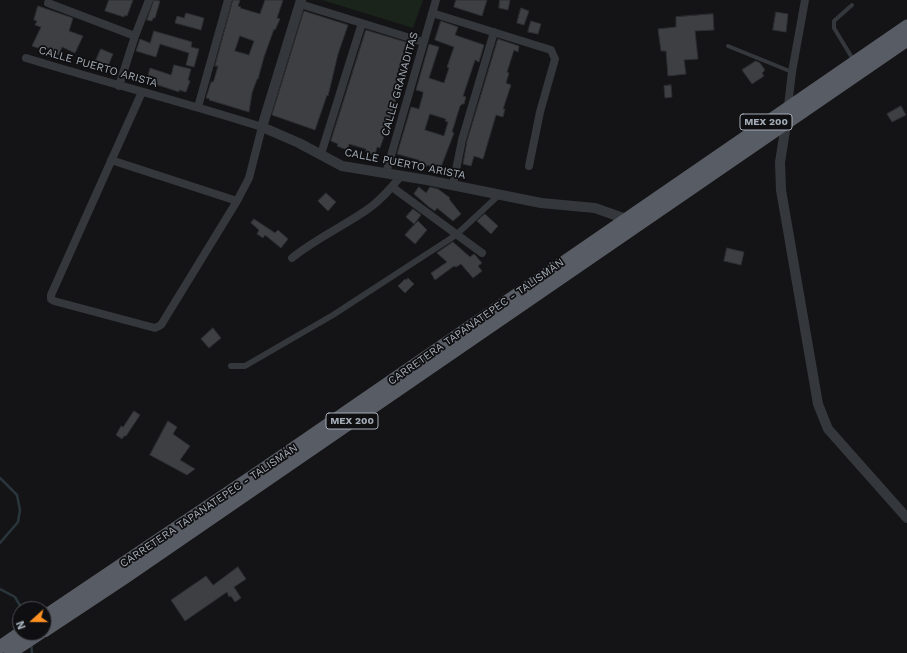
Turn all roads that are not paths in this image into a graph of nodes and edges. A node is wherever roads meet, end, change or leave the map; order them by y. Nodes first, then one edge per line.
1 (149, 0) edge
2 (228, 0) edge
3 (436, 0) edge
4 (805, 0) edge
5 (300, 2) edge
6 (48, 3) dead end
7 (852, 5) dead end
8 (432, 13) junction
9 (362, 23) junction
10 (907, 26) edge
11 (494, 32) junction
12 (135, 36) junction
13 (907, 40) edge
14 (423, 42) junction
15 (728, 46) dead end
16 (26, 58) dead end
17 (855, 61) junction
18 (792, 72) junction
19 (119, 86) junction
20 (142, 92) junction
21 (198, 106) junction
22 (788, 106) junction
23 (787, 122) junction
24 (262, 127) junction
25 (321, 154) junction
26 (111, 160) junction
27 (529, 166) dead end
28 (386, 174) junction
29 (402, 176) junction
30 (453, 185) junction
31 (392, 187) junction
32 (500, 194) junction
33 (237, 201) junction
34 (626, 219) junction
35 (456, 235) junction
36 (482, 253) dead end
37 (292, 258) dead end
38 (231, 366) dead end
39 (906, 516) edge
40 (52, 619) edge
41 (52, 619) edge
42 (16, 642) edge
43 (0, 646) edge

1 - 12 street
2 - 21 street
3 - 8 street, CALLE GRANADITAS
4 - 18 street
5 - 9 street
5 - 24 street
6 - 12 street
7 - 17 lane
8 - 11 street
8 - 14 street, CALLE GRANADITAS
9 - 14 street
9 - 25 street
10 - 17 highway, CARRETERA TAPANATEPEC - TALISMÁN / MEX 200
11 - 27 street
11 - 30 street
12 - 19 street
13 - 23 highway, CARRETERA TAPANATEPEC - TALISMÁN / MEX 200
14 - 28 street, CALLE GRANADITAS
15 - 18 lane
16 - 19 street, CALLE PUERTO ARISTA
17 - 22 highway, CARRETERA TAPANATEPEC - TALISMÁN / MEX 200
18 - 22 street
19 - 20 street, CALLE PUERTO ARISTA
20 - 21 street, CALLE PUERTO ARISTA
20 - 26 street
21 - 24 street, CALLE PUERTO ARISTA
22 - 23 street
22 - 34 highway, CARRETERA TAPANATEPEC - TALISMÁN / MEX 200
23 - 39 street
23 - 40 highway, CARRETERA TAPANATEPEC - TALISMÁN / MEX 200
24 - 25 street, CALLE PUERTO ARISTA
24 - 33 street
25 - 28 street, CALLE PUERTO ARISTA
26 - 33 street
26 - 33 street
28 - 29 street, CALLE PUERTO ARISTA
29 - 30 street, CALLE PUERTO ARISTA
29 - 31 street
30 - 32 street, CALLE PUERTO ARISTA
31 - 35 street
31 - 37 street
32 - 34 street, CALLE PUERTO ARISTA
32 - 35 street
34 - 41 highway, CARRETERA TAPANATEPEC - TALISMÁN / MEX 200
35 - 36 street
35 - 38 street
42 - 43 highway

